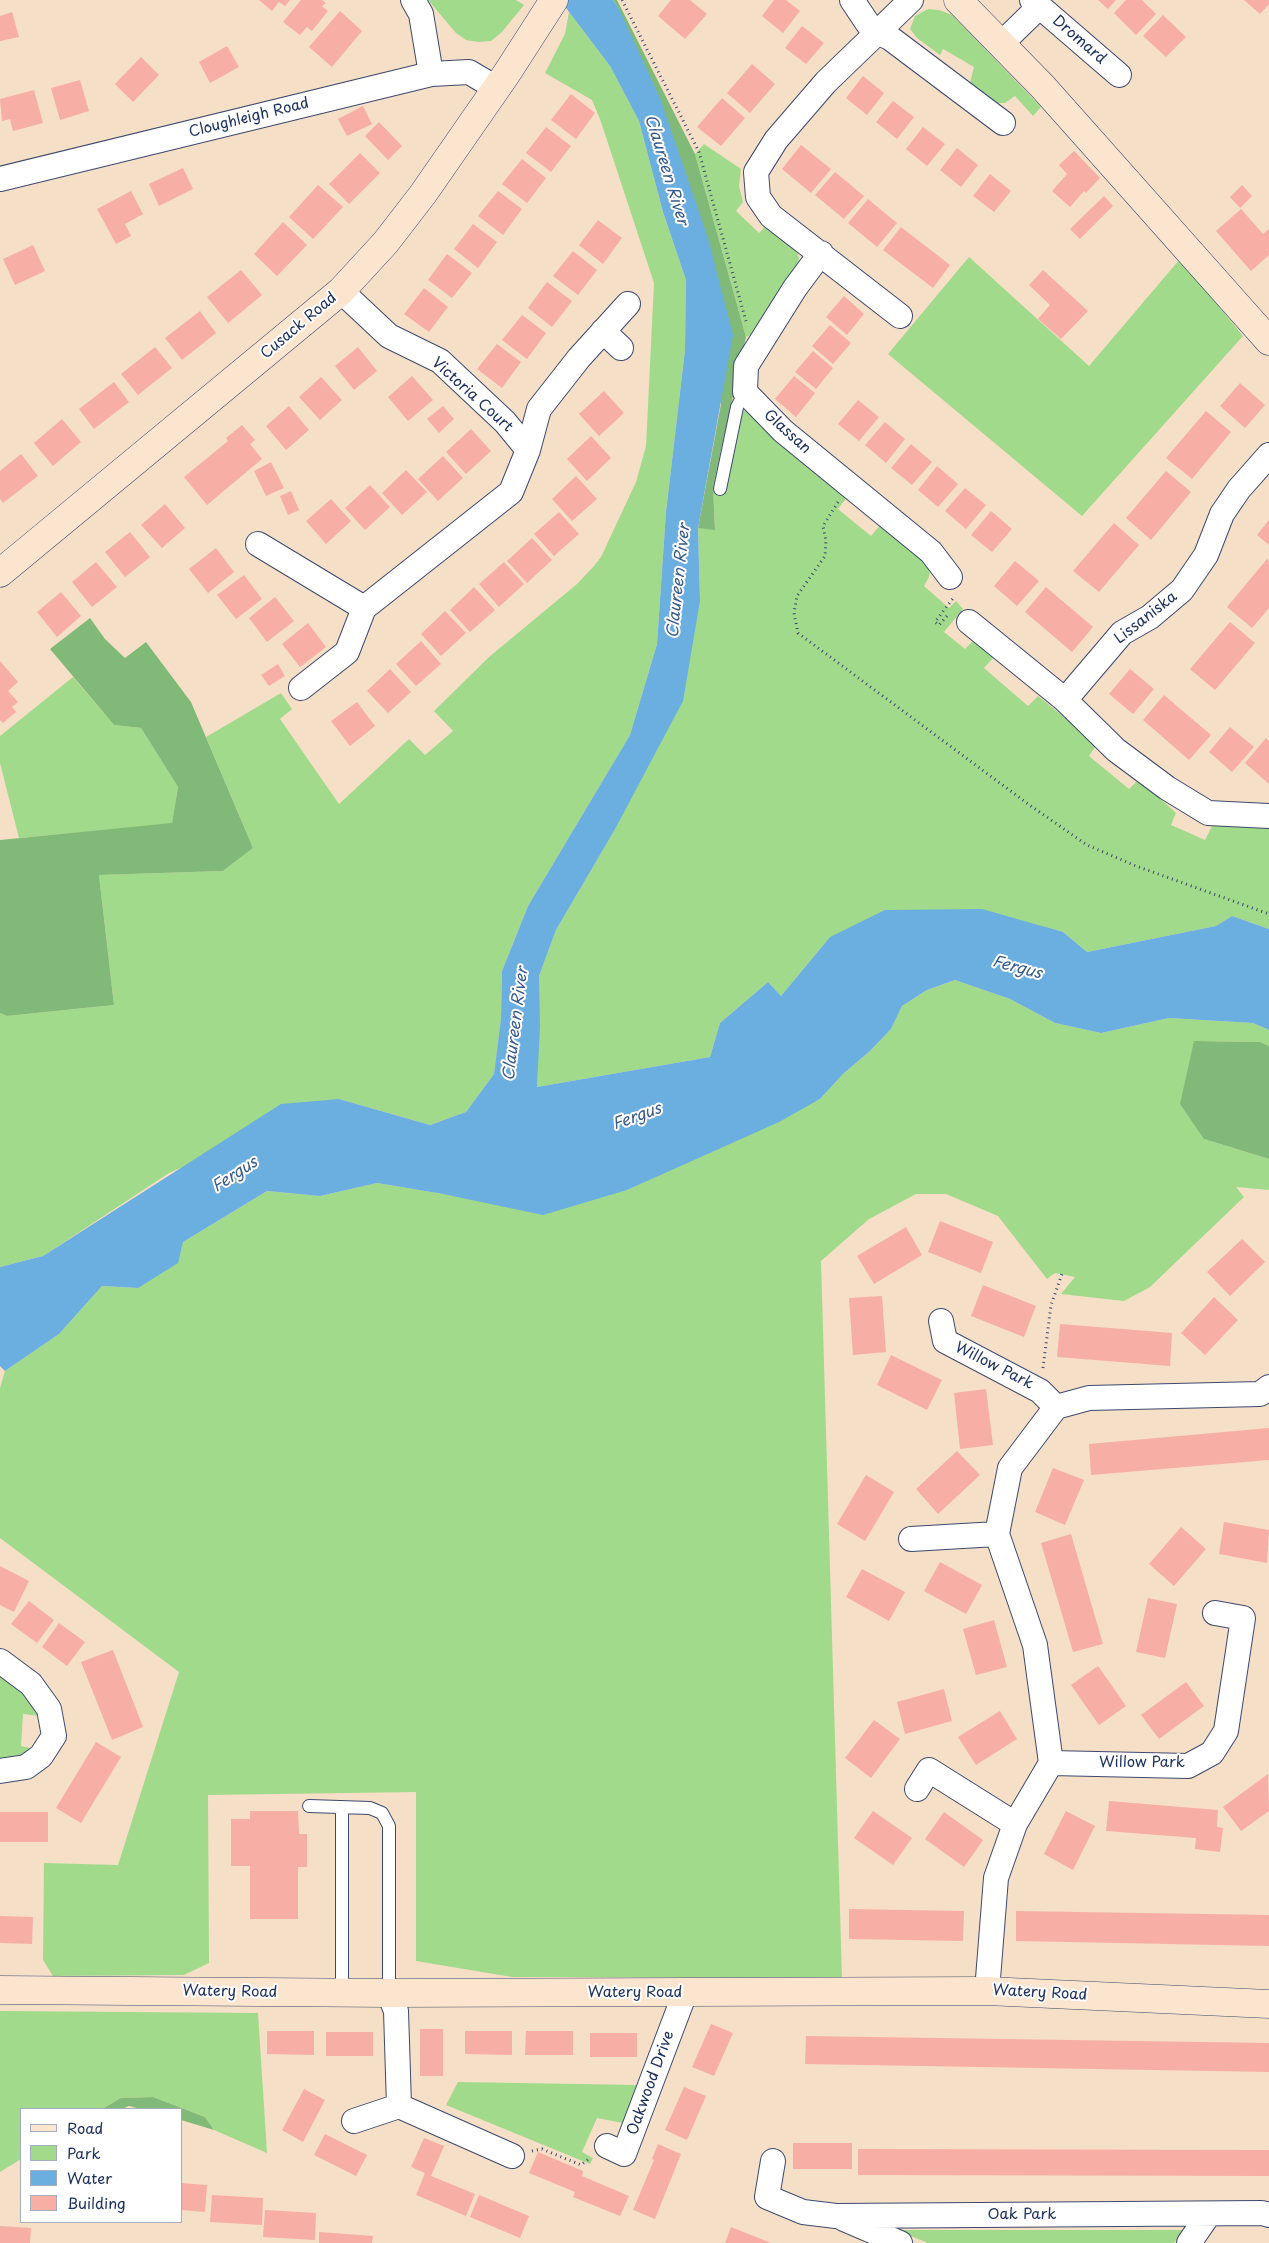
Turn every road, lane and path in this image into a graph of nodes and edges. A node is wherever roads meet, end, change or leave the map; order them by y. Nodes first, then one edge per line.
1 (413, 0) edge
2 (554, 0) edge
3 (622, 0) edge
4 (852, 0) edge
5 (911, 0) edge
6 (958, 0) edge
7 (1036, 3) edge
8 (877, 32) junction
9 (1002, 43) junction
10 (431, 74) junction
11 (1118, 75) dead end
12 (496, 88) junction
13 (1003, 123) dead end
14 (0, 179) edge
15 (821, 253) junction
16 (342, 291) junction
17 (628, 304) dead end
18 (900, 316) dead end
19 (603, 331) junction
20 (1269, 341) edge
21 (621, 348) dead end
22 (755, 352) junction
23 (745, 392) junction
24 (528, 450) junction
25 (1269, 455) edge
26 (848, 484) junction
27 (720, 489) dead end
28 (258, 544) dead end
29 (0, 573) edge
30 (950, 576) dead end
31 (364, 608) junction
32 (970, 622) dead end
33 (301, 688) dead end
34 (1065, 700) junction
35 (1269, 816) edge
36 (1269, 914) edge
37 (1063, 1271) dead end
38 (941, 1321) dead end
39 (1269, 1386) edge
40 (1048, 1399) junction
41 (997, 1534) junction
42 (911, 1539) dead end
43 (1215, 1613) dead end
44 (0, 1661) edge
45 (1051, 1763) junction
46 (0, 1771) edge
47 (917, 1789) dead end
48 (308, 1806) dead end
49 (342, 1807) junction
50 (1015, 1824) junction
51 (0, 1990) edge
52 (987, 1991) junction
53 (342, 1993) junction
54 (389, 1993) junction
55 (685, 1993) junction
56 (1269, 2004) edge
57 (399, 2106) junction
58 (354, 2121) dead end
59 (607, 2146) joint
60 (512, 2156) joint
61 (773, 2161) dead end
62 (1209, 2214) junction
63 (1269, 2215) edge
64 (836, 2216) junction
65 (900, 2243) edge
66 (1189, 2243) edge

1 - 10 street
2 - 12 street, Cusack Road
3 - 22 path
4 - 8 street
5 - 8 street
6 - 9 street
7 - 9 street, Dromard
7 - 11 street, Dromard
8 - 13 street
8 - 15 street
9 - 20 street
10 - 12 street, Cloughleigh Road
10 - 14 street, Cloughleigh Road
12 - 16 street, Cusack Road
15 - 18 street
15 - 22 street
16 - 24 street, Victoria Court
16 - 29 street, Cusack Road
17 - 19 street, Victoria Court
19 - 21 street
19 - 24 street, Victoria Court
22 - 23 street
23 - 26 street, Glassan
23 - 27 lane
24 - 31 street, Victoria Court
25 - 34 street, Lissaniska
26 - 30 street, Glassan
26 - 36 path
28 - 31 street
31 - 33 street
32 - 34 street
34 - 35 street
37 - 40 path
38 - 40 street, Willow Park
39 - 40 street
40 - 41 street
41 - 42 street
41 - 45 street
43 - 45 street, Willow Park
44 - 46 street
45 - 50 street
47 - 50 street
48 - 49 lane
49 - 53 lane
49 - 54 lane
50 - 52 street
51 - 53 street, Watery Road
52 - 55 street, Watery Road
52 - 56 street, Watery Road
53 - 54 street, Watery Road
54 - 55 street, Watery Road
54 - 57 street
55 - 59 street, Oakwood Drive
57 - 58 street
57 - 60 street
59 - 60 path
61 - 64 street, Oak Park
62 - 63 street, Oak Park
62 - 64 street, Oak Park
62 - 66 street
64 - 65 street, Oak Park

